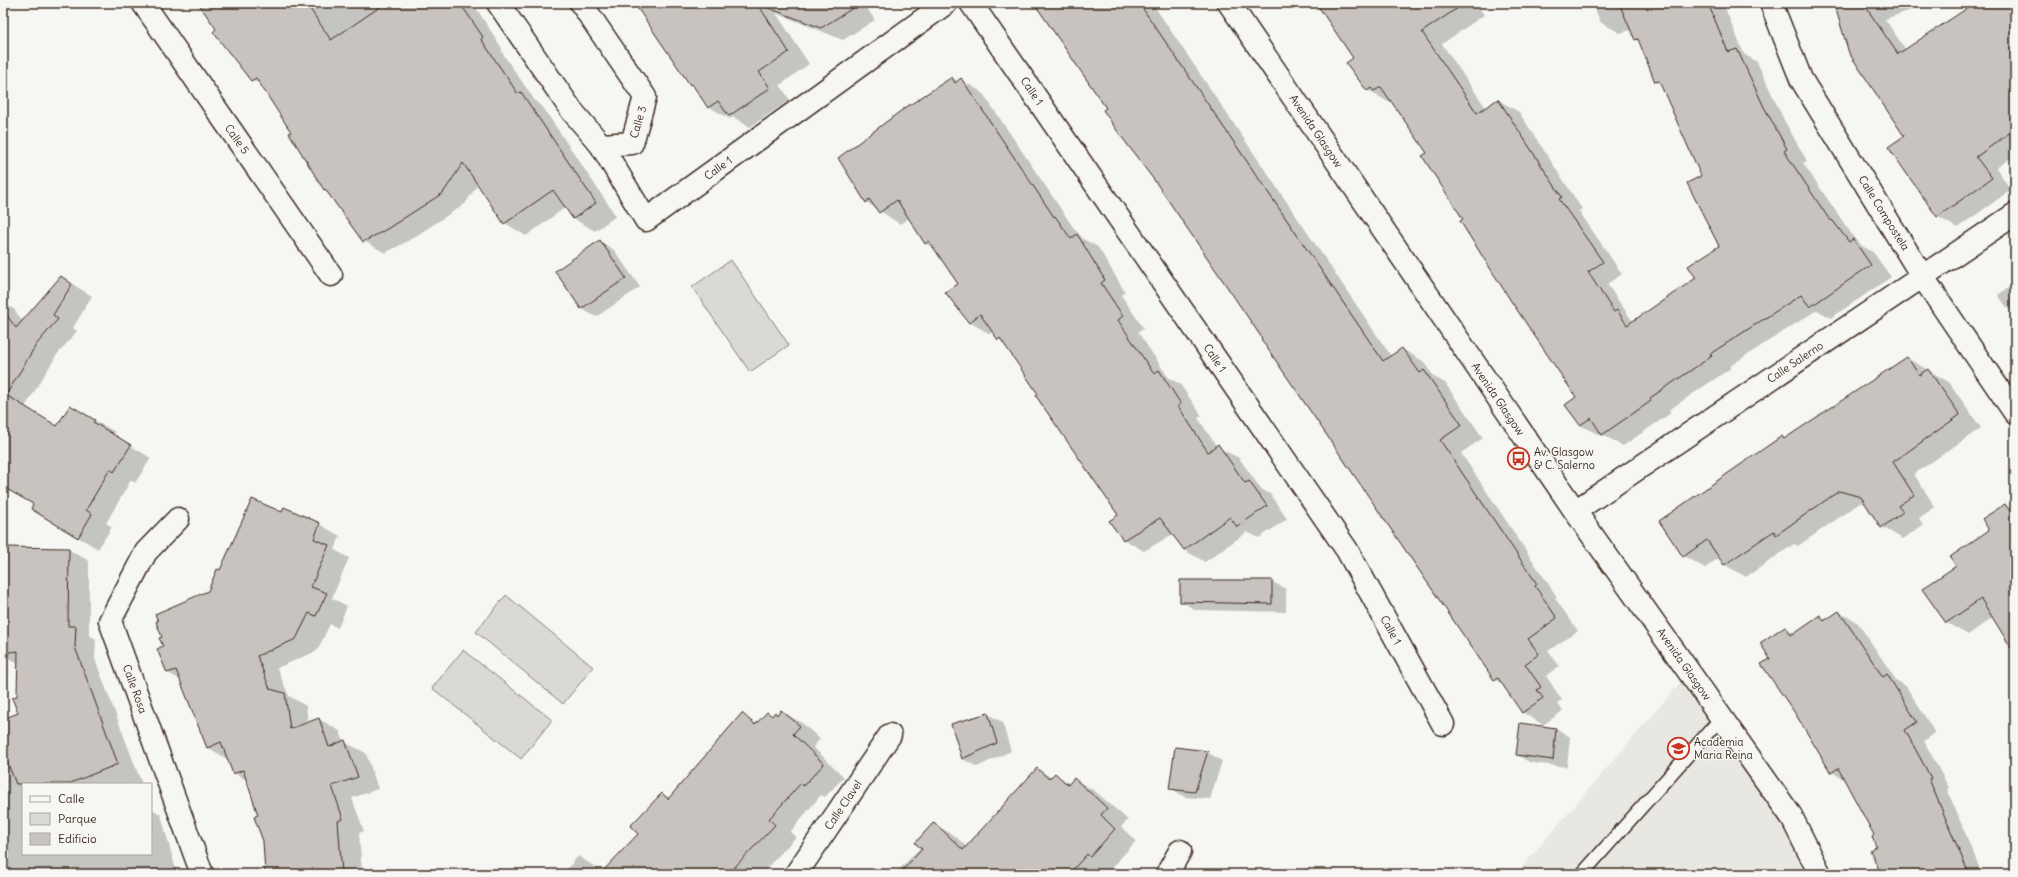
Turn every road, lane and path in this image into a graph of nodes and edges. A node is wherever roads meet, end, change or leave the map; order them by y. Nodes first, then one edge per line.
1 (143, 3) edge
2 (498, 3) edge
3 (581, 3) edge
4 (946, 3) edge
5 (971, 3) edge
6 (1229, 3) edge
7 (1772, 3) edge
8 (601, 145) junction
9 (2015, 214) edge
10 (331, 276) dead end
11 (1922, 276) junction
12 (2015, 413) edge
13 (1575, 511) junction
14 (178, 519) dead end
15 (1721, 718) junction
16 (1443, 724) dead end
17 (890, 735) dead end
18 (1180, 851) dead end
19 (202, 874) edge
20 (796, 874) edge
21 (1167, 874) edge
22 (1582, 874) edge
23 (1820, 874) edge

1 - 10 street, Calle 5
2 - 8 street
3 - 8 street, Calle 3
4 - 8 street, Calle 1
5 - 16 street, Calle 1
6 - 13 street, Avenida Glasgow
7 - 11 street, Calle Compostela
9 - 11 street, Calle Salerno
11 - 12 street, Calle Compostela
11 - 13 street, Calle Salerno
13 - 15 street, Avenida Glasgow
14 - 19 street, Calle Rosa
15 - 22 lane
15 - 23 street, Avenida Glasgow
17 - 20 street, Calle Clavel
18 - 21 street

